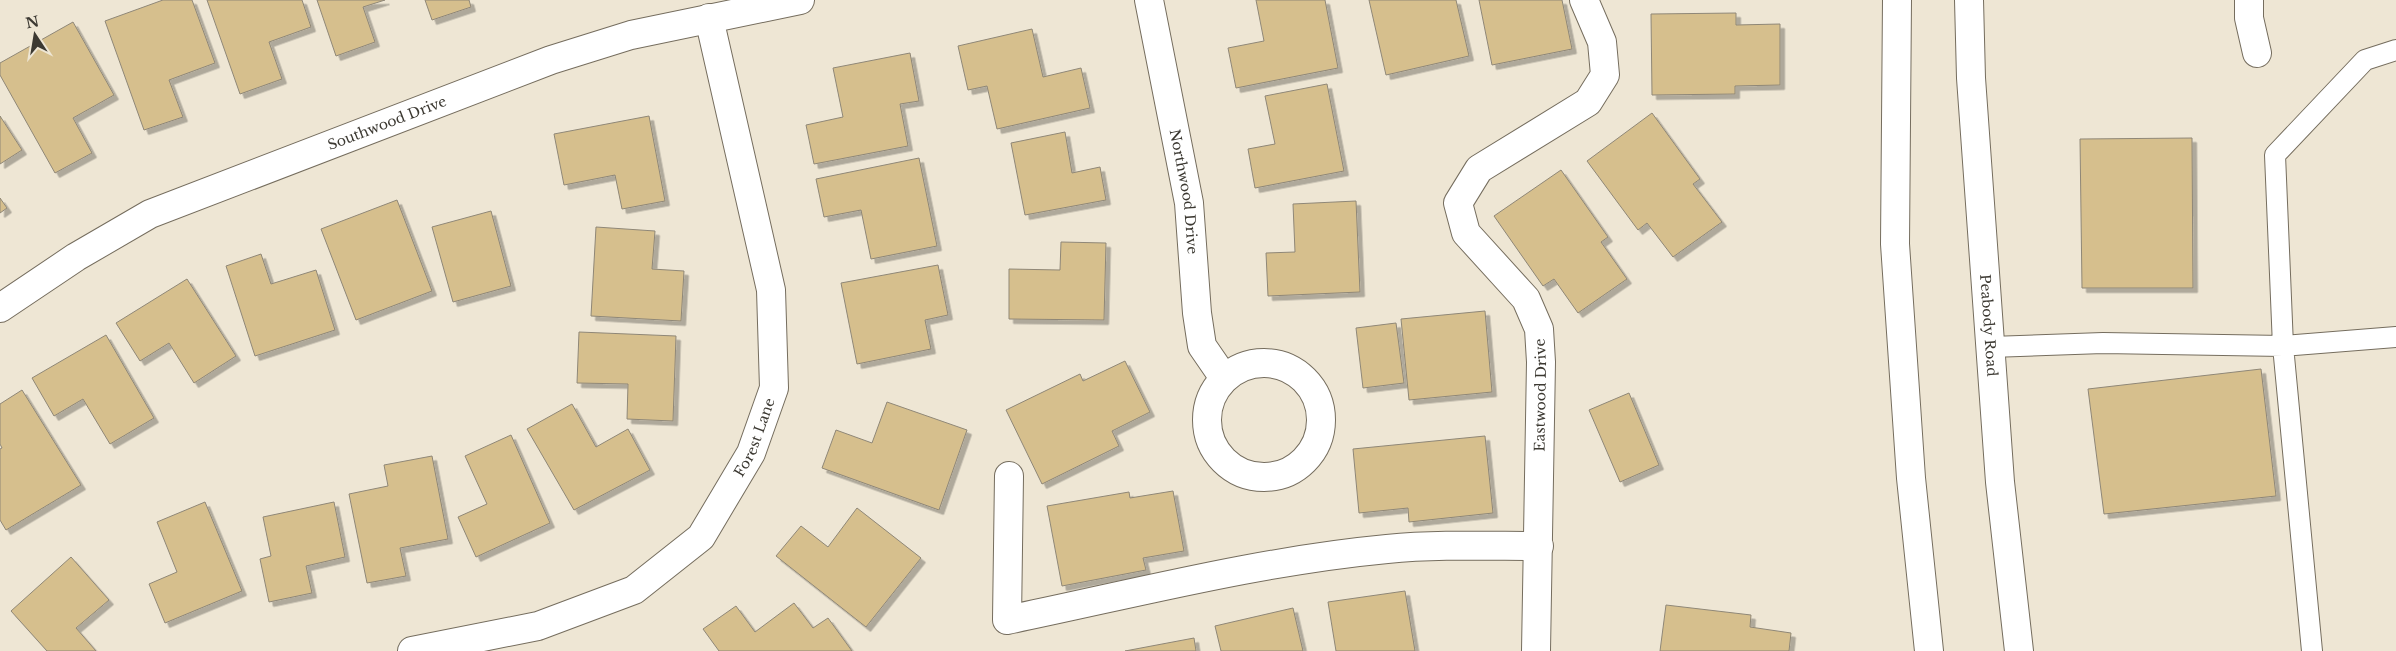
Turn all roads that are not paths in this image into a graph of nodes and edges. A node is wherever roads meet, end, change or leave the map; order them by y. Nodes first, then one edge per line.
1 (800, 0) edge
2 (1149, 0) edge
3 (1584, 0) edge
4 (1897, 0) edge
5 (1969, 0) edge
6 (2249, 0) edge
7 (709, 18) junction
8 (2396, 50) edge
9 (2257, 53) dead end
10 (0, 308) edge
11 (2396, 337) edge
12 (2283, 346) junction
13 (1991, 347) junction
14 (1224, 378) junction
15 (1009, 476) dead end
16 (1539, 546) junction
17 (412, 651) edge
18 (1536, 651) edge
19 (1929, 651) edge
20 (2019, 651) edge
21 (2312, 651) edge

1 - 7 street, Southwood Drive
2 - 14 street, Northwood Drive
3 - 16 street, Eastwood Drive
4 - 19 street
5 - 13 street, Peabody Road
6 - 9 street
7 - 10 street, Southwood Drive
7 - 17 street, Forest Lane
8 - 12 lane
11 - 12 lane
12 - 13 lane
12 - 21 lane
13 - 20 street, Peabody Road
14 - 14 street
15 - 16 street
16 - 18 street, Eastwood Drive

